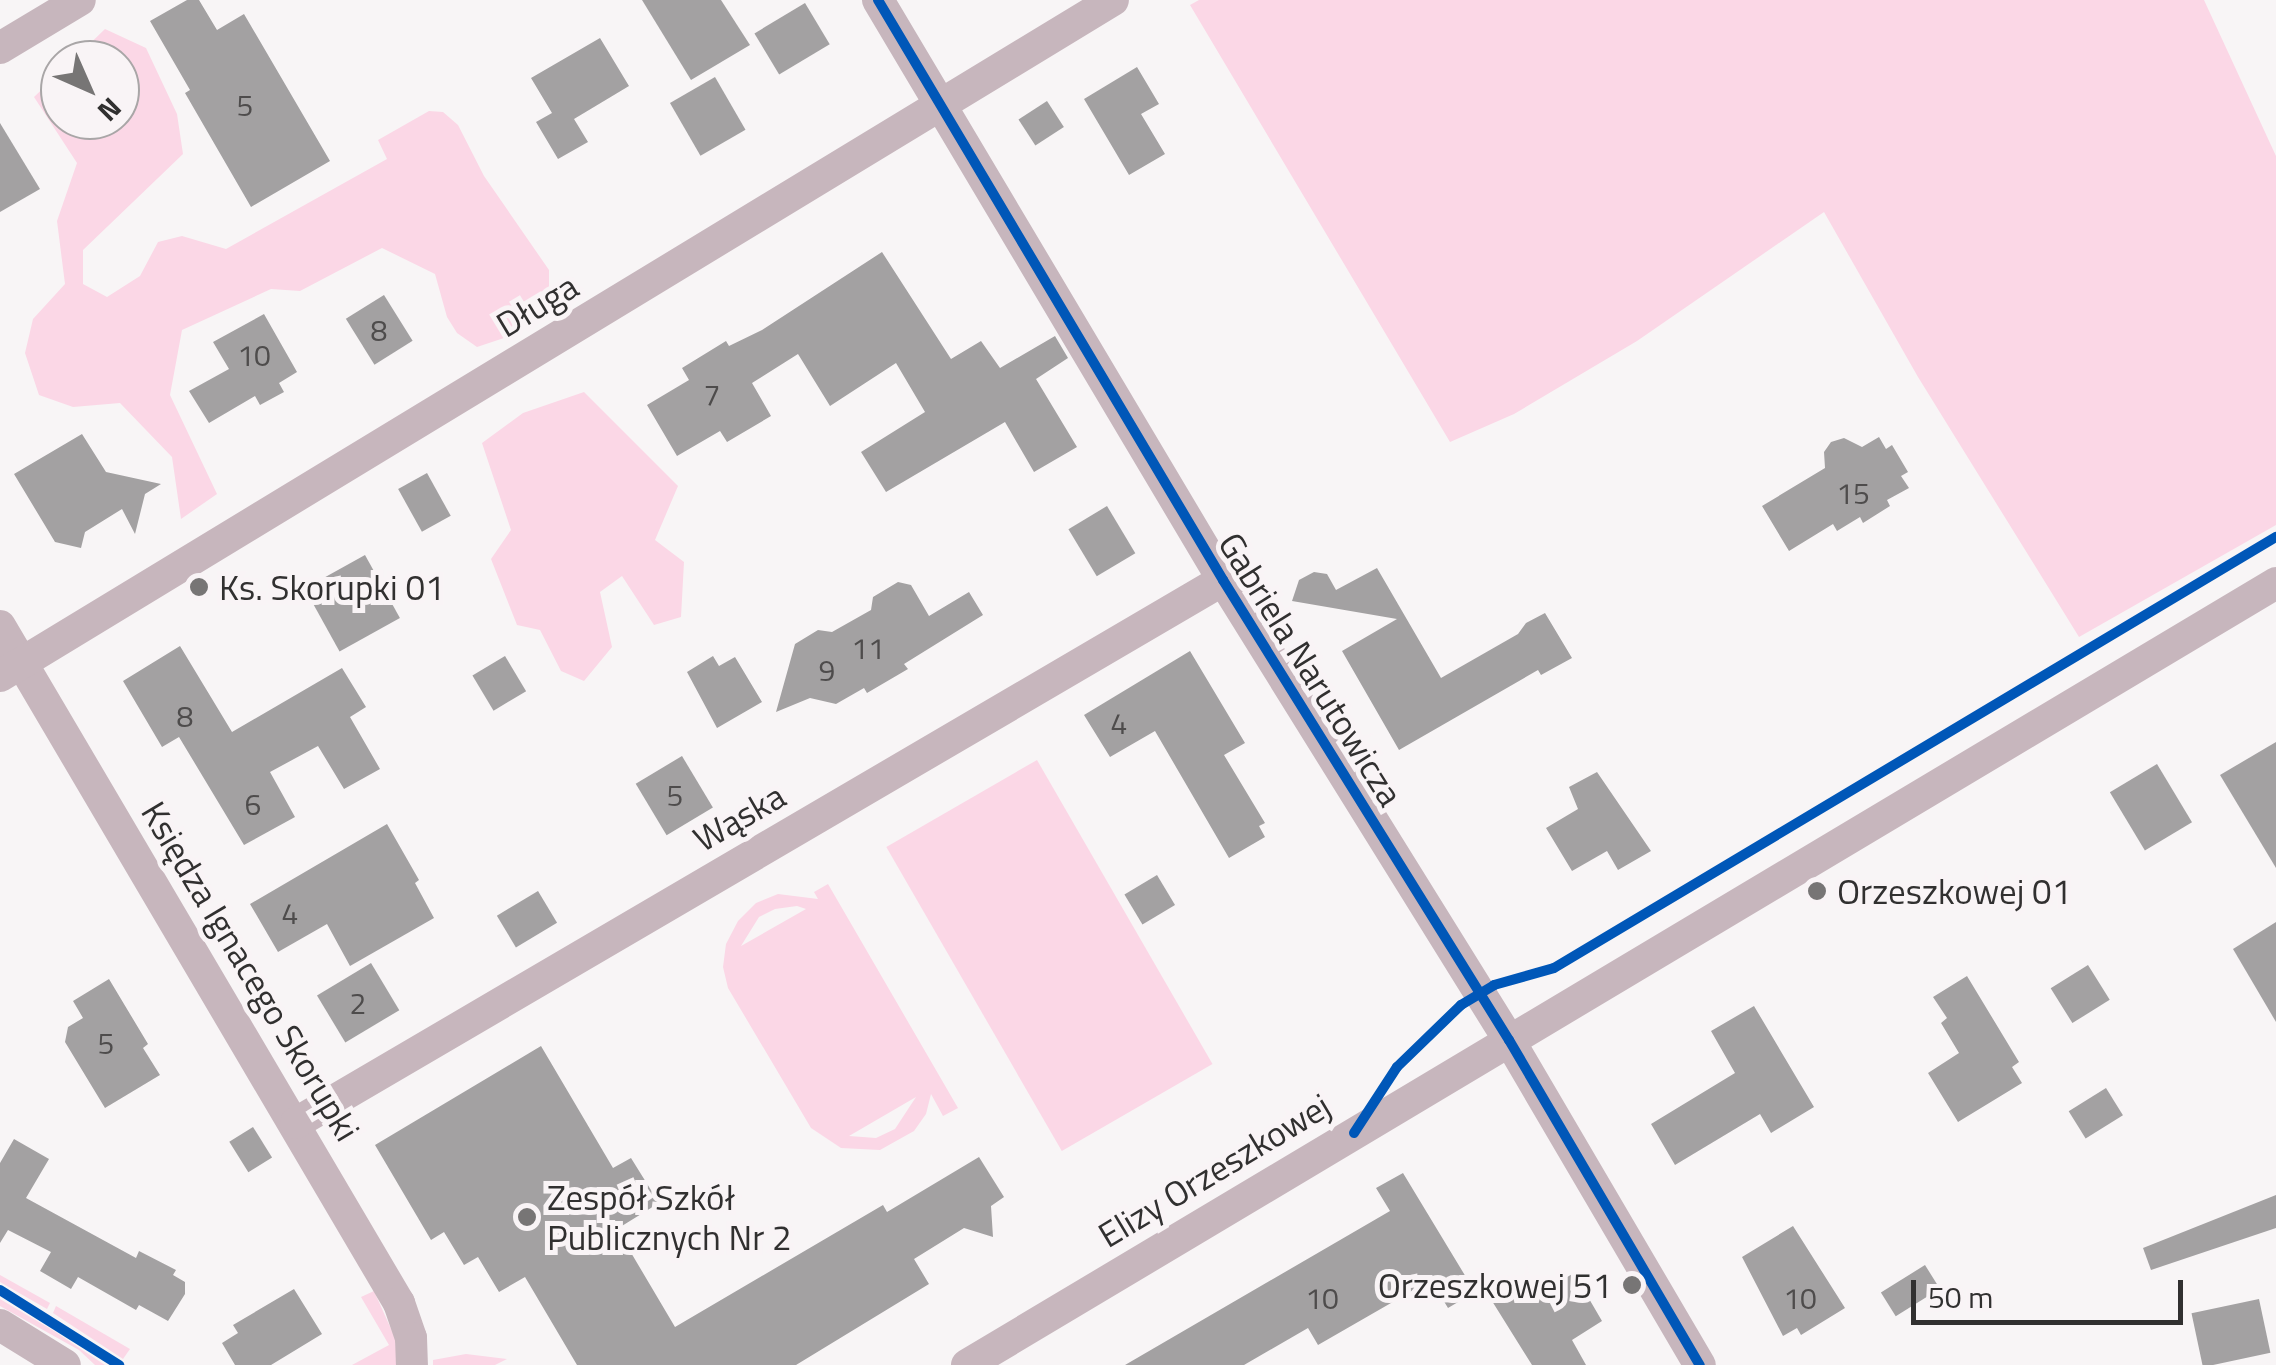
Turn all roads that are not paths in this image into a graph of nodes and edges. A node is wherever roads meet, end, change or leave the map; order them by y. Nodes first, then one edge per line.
1 (80, 0) edge
2 (878, 0) edge
3 (1113, 0) edge
4 (0, 48) edge
5 (942, 107) junction
6 (1223, 580) junction
7 (2276, 583) edge
8 (0, 626) edge
9 (11, 669) edge
10 (1509, 1040) junction
11 (296, 1123) junction
12 (0, 1324) edge
13 (65, 1365) edge
14 (412, 1365) edge
15 (967, 1365) edge
16 (1700, 1365) edge

1 - 4 street
2 - 5 street, Gabriela Narutowicza
3 - 5 street, Długa
5 - 6 street, Gabriela Narutowicza
5 - 9 street, Długa
6 - 10 street, Gabriela Narutowicza
6 - 11 street, Wąska
7 - 10 street, Elizy Orzeszkowej
8 - 9 street, Księdza Ignacego Skorupki
9 - 11 street, Księdza Ignacego Skorupki
10 - 15 street, Elizy Orzeszkowej
10 - 16 street, Gabriela Narutowicza
11 - 14 street, Księdza Ignacego Skorupki
12 - 13 street

